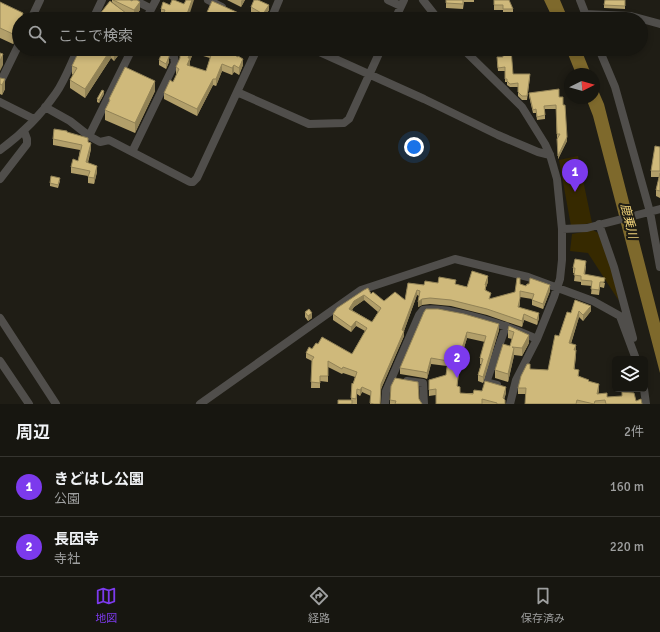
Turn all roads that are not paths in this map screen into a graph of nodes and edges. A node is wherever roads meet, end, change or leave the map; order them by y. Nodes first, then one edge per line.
1 (40, 0) edge
2 (102, 0) edge
3 (134, 0) edge
4 (156, 0) edge
5 (208, 0) edge
6 (279, 0) edge
7 (388, 0) edge
8 (423, 0) edge
9 (580, 0) edge
10 (402, 3) edge
11 (150, 8) junction
12 (228, 10) edge
13 (34, 12) edge
14 (96, 12) edge
15 (149, 12) edge
16 (273, 12) edge
17 (432, 12) edge
18 (584, 12) edge
19 (648, 21) edge
20 (660, 24) edge
21 (13, 56) edge
22 (75, 56) edge
23 (129, 56) edge
24 (173, 56) edge
25 (254, 56) edge
26 (328, 56) edge
27 (378, 56) edge
28 (470, 56) edge
29 (602, 56) edge
30 (369, 75) junction
31 (0, 84) edge
32 (237, 92) junction
33 (0, 102) edge
34 (45, 107) junction
35 (34, 119) junction
36 (24, 131) junction
37 (89, 136) junction
38 (0, 150) edge
39 (132, 152) junction
40 (550, 155) junction
41 (0, 179) edge
42 (660, 209) edge
43 (647, 212) junction
44 (602, 224) junction
45 (562, 230) junction
46 (660, 267) edge
47 (558, 288) junction
48 (0, 318) edge
49 (506, 326) junction
50 (537, 339) junction
51 (636, 356) edge
52 (636, 356) edge
53 (0, 360) edge
54 (392, 378) junction
55 (512, 389) junction
56 (644, 392) edge
57 (28, 404) edge
58 (56, 404) edge
59 (200, 404) edge
60 (384, 404) edge
61 (424, 404) edge
62 (510, 404) edge
63 (646, 404) edge

1 - 13 street
2 - 14 street
3 - 11 street
4 - 11 street
5 - 12 street
6 - 16 street
7 - 10 street
8 - 17 street
9 - 18 street
11 - 15 street
19 - 20 street
21 - 31 street
22 - 34 street
23 - 37 street
24 - 39 street
25 - 32 street
26 - 30 street
27 - 30 street
28 - 40 street
29 - 43 street
30 - 32 street
30 - 40 street
32 - 39 street
33 - 35 street
34 - 35 street
34 - 37 street
35 - 36 street
36 - 38 street
36 - 41 street
37 - 39 street
40 - 45 street
42 - 43 street
43 - 44 street
43 - 46 street
44 - 45 street
44 - 51 street
45 - 47 street
47 - 50 street
47 - 52 street
47 - 59 street
48 - 58 street
49 - 50 street
49 - 54 street
49 - 55 street
50 - 55 street
53 - 57 street
54 - 60 street
54 - 61 street
55 - 62 street
56 - 63 street

